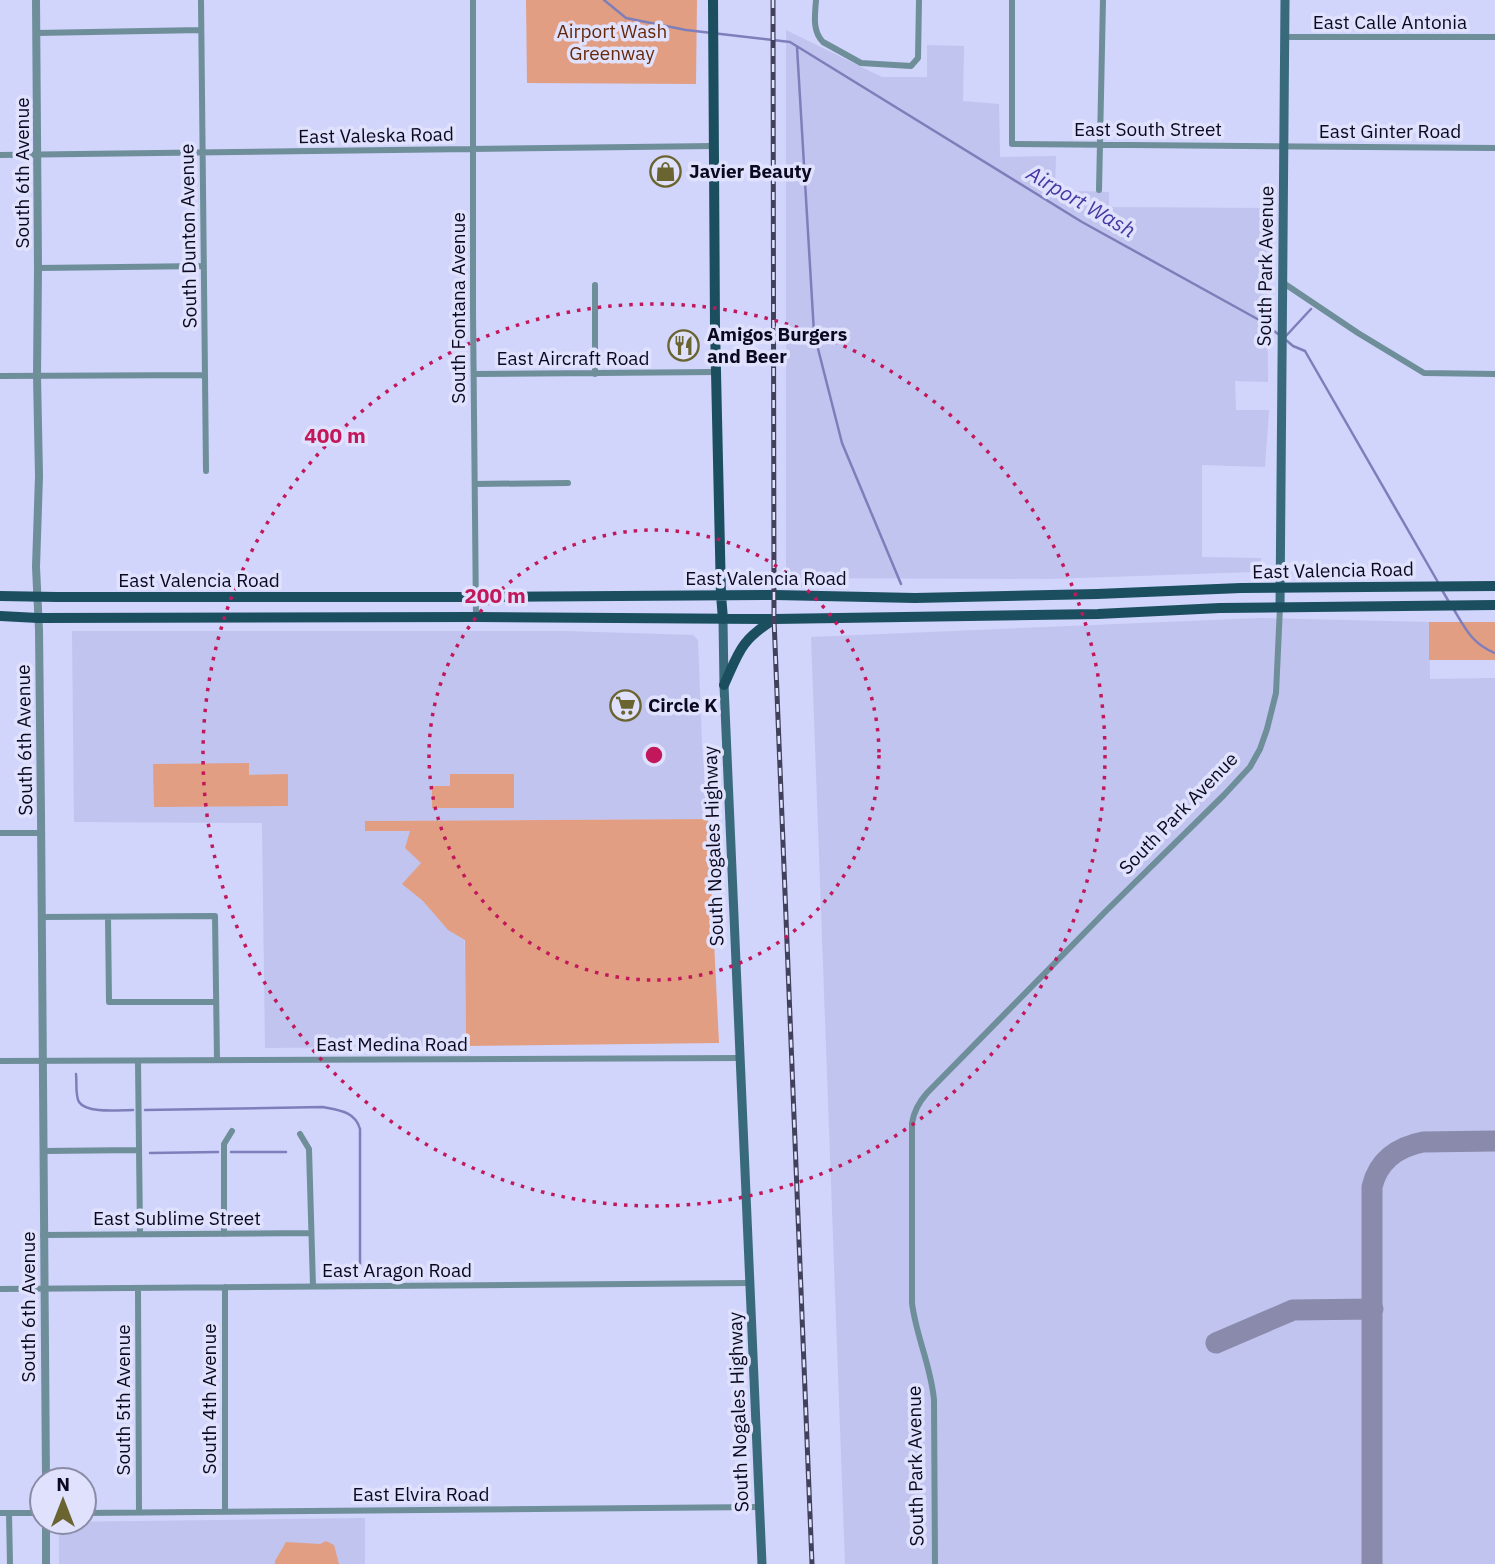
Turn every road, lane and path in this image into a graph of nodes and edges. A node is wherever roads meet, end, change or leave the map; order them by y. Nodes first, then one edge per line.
1 (36, 0) edge
2 (201, 0) edge
3 (473, 0) edge
4 (713, 0) edge
5 (816, 0) edge
6 (919, 0) edge
7 (1012, 0) edge
8 (1103, 0) edge
9 (1285, 0) edge
10 (201, 30) junction
11 (37, 33) junction
12 (1284, 37) junction
13 (1495, 37) edge
14 (1100, 144) junction
15 (714, 146) junction
16 (1284, 146) junction
17 (1495, 148) edge
18 (473, 150) junction
19 (203, 152) junction
20 (38, 154) junction
21 (0, 155) edge
22 (1100, 190) dead end
23 (204, 266) junction
24 (38, 268) junction
25 (1282, 282) junction
26 (595, 285) dead end
27 (715, 372) junction
28 (595, 373) junction
29 (474, 374) junction
30 (1495, 374) edge
31 (205, 375) junction
32 (0, 376) edge
33 (37, 376) junction
34 (206, 471) dead end
35 (568, 483) dead end
36 (475, 484) junction
37 (1495, 586) edge
38 (1280, 588) junction
39 (1097, 594) junction
40 (720, 595) junction
41 (0, 596) edge
42 (37, 597) junction
43 (287, 597) junction
44 (476, 597) junction
45 (915, 598) junction
46 (1495, 605) edge
47 (1280, 607) junction
48 (1098, 614) junction
49 (0, 616) edge
50 (287, 617) junction
51 (477, 617) junction
52 (915, 617) junction
53 (38, 618) junction
54 (774, 619) junction
55 (723, 620) junction
56 (724, 685) junction
57 (0, 833) edge
58 (41, 833) junction
59 (42, 917) junction
60 (108, 917) junction
61 (216, 1002) junction
62 (740, 1058) junction
63 (217, 1060) junction
64 (0, 1061) edge
65 (44, 1061) junction
66 (138, 1061) junction
67 (232, 1131) dead end
68 (300, 1134) dead end
69 (139, 1150) junction
70 (44, 1151) junction
71 (311, 1233) junction
72 (140, 1234) junction
73 (224, 1234) junction
74 (43, 1235) junction
75 (750, 1283) junction
76 (313, 1286) junction
77 (225, 1287) junction
78 (43, 1288) junction
79 (138, 1288) junction
80 (0, 1289) edge
81 (46, 1466) edge
82 (759, 1507) junction
83 (225, 1511) junction
84 (139, 1512) junction
85 (0, 1513) edge
86 (9, 1513) junction
87 (28, 1513) edge
88 (98, 1513) edge
89 (46, 1536) edge
90 (10, 1564) edge
91 (46, 1564) edge
92 (762, 1564) edge
93 (935, 1564) edge

1 - 11 street, South 6th Avenue
2 - 10 street, South Dunton Avenue
3 - 18 street, South Fontana Avenue
4 - 15 main road, South Nogales Highway
5 - 6 street
7 - 14 street, East South Street
8 - 14 street
9 - 12 main road, South Park Avenue
10 - 11 street
10 - 19 street, South Dunton Avenue
11 - 20 street, South 6th Avenue
12 - 13 street, East Calle Antonia
12 - 16 main road, South Park Avenue
14 - 16 street, East South Street
14 - 22 street
15 - 18 street, East Valeska Road
15 - 27 main road, South Nogales Highway
16 - 17 street, East Ginter Road
16 - 25 main road, South Park Avenue
18 - 19 street, East Valeska Road
18 - 29 street, South Fontana Avenue
19 - 20 street, East Valeska Road
19 - 23 street, South Dunton Avenue
20 - 21 street, East Valeska Road
20 - 24 street, South 6th Avenue
23 - 24 street
23 - 31 street, South Dunton Avenue
24 - 33 street, South 6th Avenue
25 - 30 street
25 - 38 main road, South Park Avenue
26 - 28 street
27 - 28 street, East Aircraft Road
27 - 40 main road, South Nogales Highway
28 - 29 street, East Aircraft Road
29 - 36 street, South Fontana Avenue
31 - 33 street
31 - 34 street, South Dunton Avenue
32 - 33 street
33 - 42 street, South 6th Avenue
35 - 36 street
36 - 44 street, South Fontana Avenue
37 - 38 main road, East Valencia Road
38 - 39 main road, East Valencia Road
38 - 47 main road, South Park Avenue
39 - 45 main road, East Valencia Road
39 - 48 main road
40 - 44 main road, East Valencia Road
40 - 45 main road, East Valencia Road
40 - 55 main road, South Nogales Highway
41 - 42 main road, East Valencia Road
42 - 43 main road, East Valencia Road
42 - 53 street, South 6th Avenue
43 - 44 main road, East Valencia Road
43 - 50 main road
44 - 51 street, South Fontana Avenue
45 - 52 main road
46 - 47 main road, East Valencia Road
47 - 48 main road, East Valencia Road
47 - 93 street, South Park Avenue
48 - 52 main road, East Valencia Road
49 - 53 main road, East Valencia Road
50 - 51 main road, East Valencia Road
50 - 53 main road, East Valencia Road
51 - 55 main road, East Valencia Road
52 - 54 main road, East Valencia Road
53 - 58 street, South 6th Avenue
54 - 55 main road, East Valencia Road
54 - 56 main road
55 - 56 main road, South Nogales Highway
56 - 62 main road, South Nogales Highway
57 - 58 street
58 - 59 street, South 6th Avenue
59 - 60 street
59 - 65 street, South 6th Avenue
60 - 61 street
60 - 61 street
61 - 63 street
62 - 63 street, East Medina Road
62 - 75 main road, South Nogales Highway
63 - 66 street, East Medina Road
64 - 65 street, East Medina Road
65 - 66 street, East Medina Road
65 - 70 street, South 6th Avenue
66 - 69 street
67 - 73 street
68 - 71 street
69 - 70 street
69 - 72 street
70 - 74 street, South 6th Avenue
71 - 73 street, East Sublime Street
71 - 76 street
72 - 73 street, East Sublime Street
72 - 74 street, East Sublime Street
74 - 78 street, South 6th Avenue
75 - 76 street, East Aragon Road
75 - 82 main road, South Nogales Highway
76 - 77 street, East Aragon Road
77 - 79 street, East Aragon Road
77 - 83 street, South 4th Avenue
78 - 79 street, East Aragon Road
78 - 80 street, East Aragon Road
78 - 81 street, South 6th Avenue
79 - 84 street, South 5th Avenue
82 - 83 street, East Elvira Road
82 - 92 main road, South Nogales Highway
83 - 84 street, East Elvira Road
84 - 88 street, East Elvira Road
85 - 86 street
86 - 87 street
86 - 90 street
89 - 91 street

